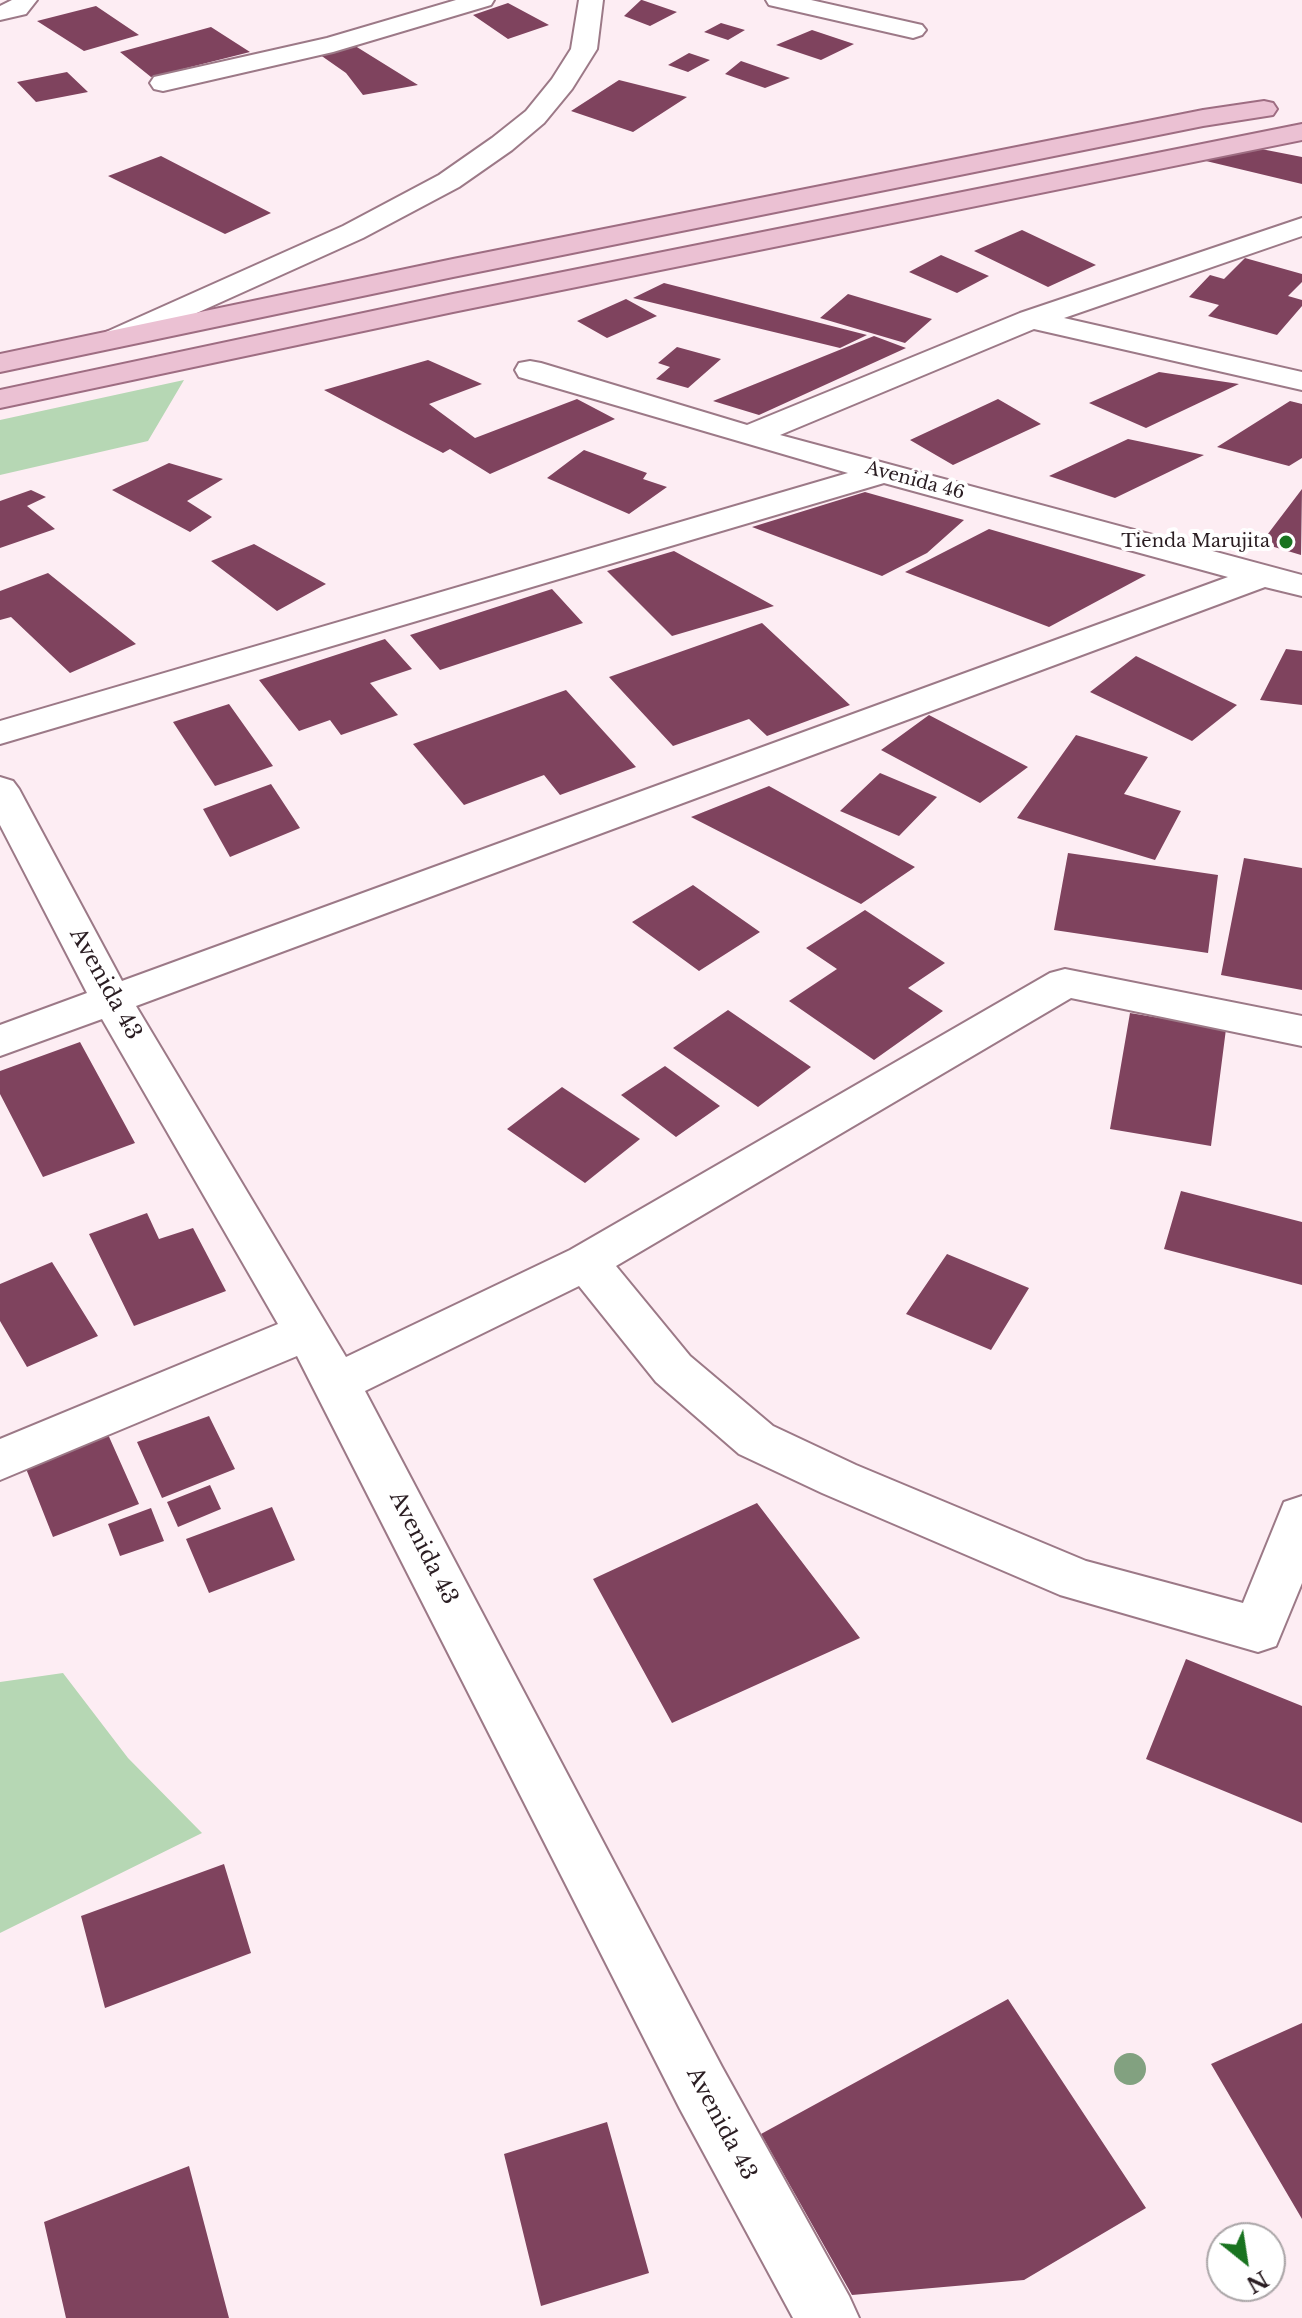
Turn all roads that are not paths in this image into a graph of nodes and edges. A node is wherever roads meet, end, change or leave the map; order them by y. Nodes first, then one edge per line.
1 (25, 0) edge
2 (482, 0) edge
3 (591, 0) edge
4 (778, 0) edge
5 (0, 13) edge
6 (913, 30) dead end
7 (163, 83) dead end
8 (1288, 106) dead end
9 (1302, 132) edge
10 (1302, 227) edge
11 (1031, 319) junction
12 (117, 338) junction
13 (0, 363) edge
14 (530, 370) dead end
15 (1302, 381) edge
16 (0, 399) edge
17 (749, 436) junction
18 (885, 472) junction
19 (1262, 576) junction
20 (1302, 586) edge
21 (0, 733) edge
22 (0, 789) edge
23 (111, 999) junction
24 (1302, 1031) edge
25 (0, 1041) edge
26 (586, 1262) junction
27 (308, 1331) junction
28 (337, 1383) junction
29 (0, 1460) edge
30 (1302, 1517) edge
31 (827, 2318) edge

1 - 5 street
2 - 7 street
3 - 12 street
4 - 6 street
8 - 12 main road
9 - 16 main road
10 - 11 street
11 - 15 street
11 - 17 street
12 - 13 main road
14 - 17 street, Avenida 46
17 - 18 street, Avenida 46
18 - 19 street, Avenida 46
18 - 21 street
19 - 20 street, Avenida 46
19 - 23 street
22 - 23 street, Avenida 43
23 - 25 street
23 - 27 street, Avenida 43
24 - 26 street
26 - 28 street
26 - 30 street
27 - 28 street, Avenida 43
27 - 29 street
28 - 31 street, Avenida 43

